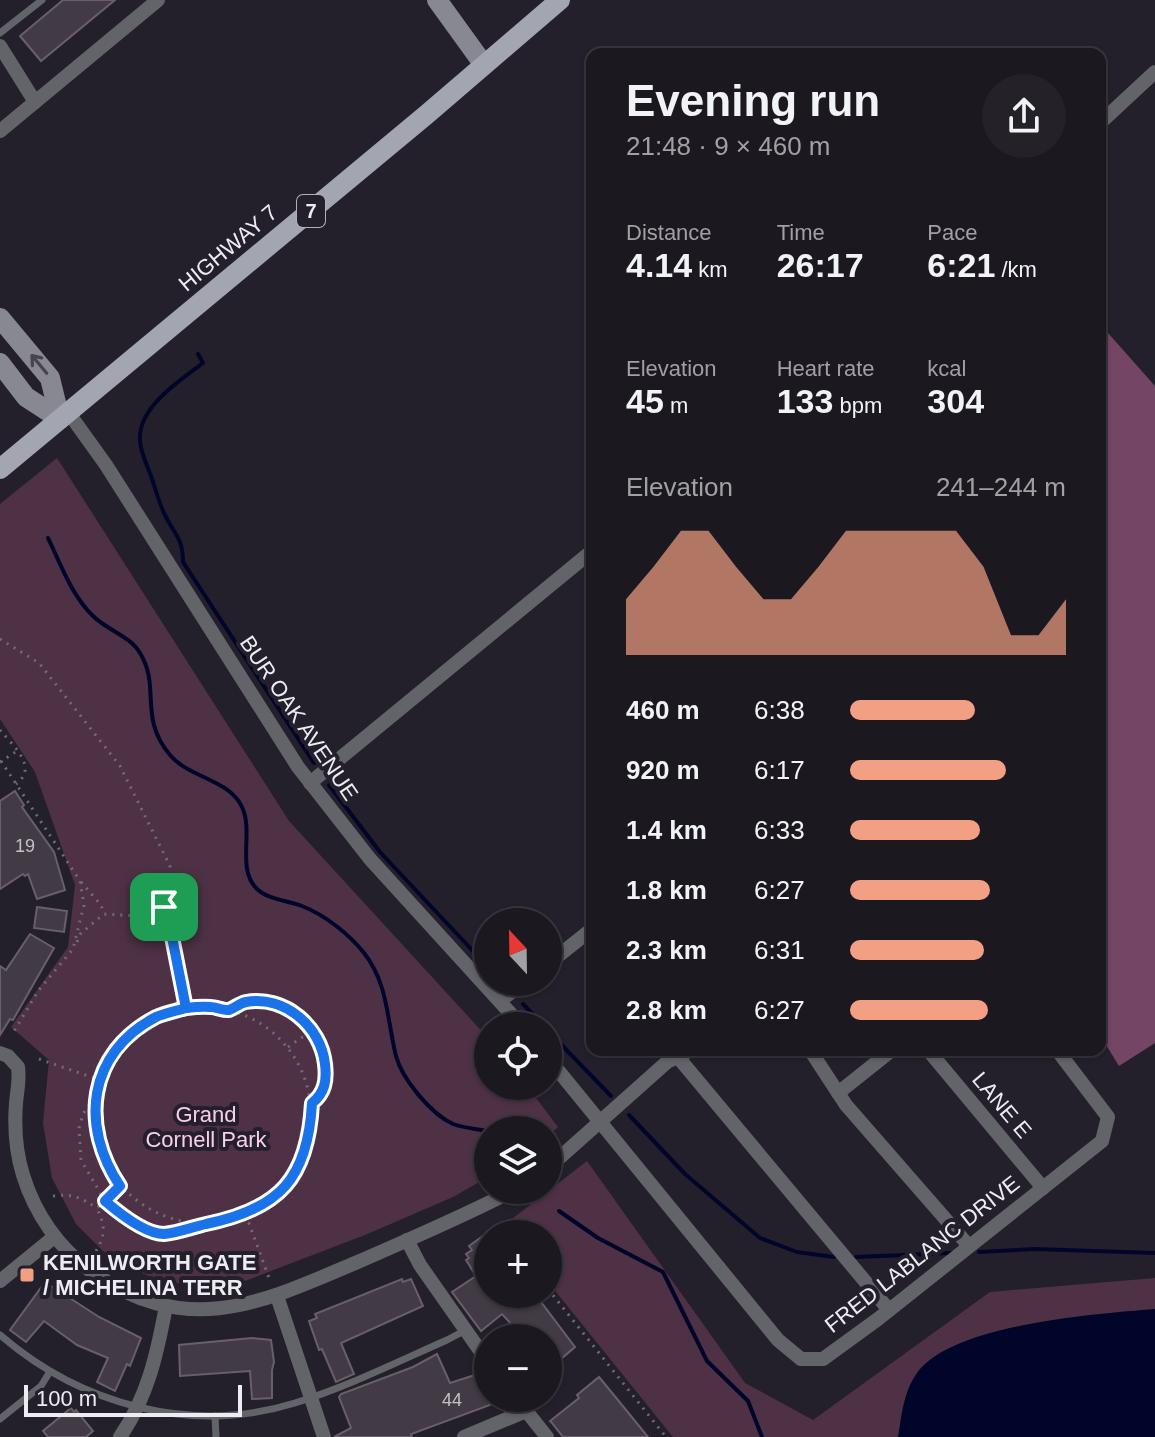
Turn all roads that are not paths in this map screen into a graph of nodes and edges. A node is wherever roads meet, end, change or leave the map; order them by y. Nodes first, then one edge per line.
1 (42, 0) edge
2 (158, 0) edge
3 (437, 0) edge
4 (560, 0) edge
5 (0, 33) edge
6 (0, 46) edge
7 (484, 65) junction
8 (1155, 72) edge
9 (35, 102) junction
10 (1106, 117) edge
11 (0, 131) edge
12 (0, 318) edge
13 (0, 363) edge
14 (64, 415) junction
15 (0, 469) edge
16 (586, 556) edge
17 (310, 783) junction
18 (586, 934) edge
19 (562, 953) edge
20 (506, 996) edge
21 (501, 1000) junction
22 (511, 1012) edge
23 (0, 1053) edge
24 (672, 1056) edge
25 (676, 1056) edge
26 (814, 1056) edge
27 (884, 1056) edge
28 (933, 1056) edge
29 (1062, 1056) edge
30 (562, 1075) edge
31 (838, 1093) junction
32 (600, 1122) junction
33 (562, 1156) edge
34 (1043, 1188) junction
35 (484, 1204) edge
36 (54, 1237) junction
37 (407, 1240) junction
38 (969, 1246) junction
39 (0, 1281) edge
40 (277, 1296) junction
41 (166, 1306) junction
42 (889, 1310) junction
43 (464, 1331) junction
44 (0, 1335) edge
45 (474, 1344) edge
46 (49, 1373) junction
47 (311, 1398) junction
48 (139, 1407) junction
49 (524, 1412) edge
50 (527, 1412) edge
51 (215, 1416) junction
52 (0, 1419) edge
53 (120, 1437) edge
54 (216, 1437) edge
55 (324, 1437) edge
56 (464, 1437) edge
57 (547, 1437) edge

1 - 5 lane
2 - 9 street
3 - 7 street
4 - 7 main road, HIGHWAY 7 / 7
6 - 9 street
7 - 14 main road, HIGHWAY 7 / 7
8 - 10 street
9 - 11 street
14 -> 12 street, BUR OAK AVENUE
13 - 14 street, BUR OAK AVENUE
14 - 15 main road, HIGHWAY 7 / 7
14 - 17 street, BUR OAK AVENUE
16 - 17 street
17 - 21 street, BUR OAK AVENUE
18 - 19 street
20 - 21 street
21 - 22 street, BUR OAK AVENUE
23 - 36 street
24 - 32 street
25 - 42 street
26 - 31 street
27 - 31 street
28 - 34 street, LANE E
29 - 34 street, FRED LABLANC DRIVE
30 - 32 street
31 - 38 street
32 - 33 street
32 - 42 street, FRED LABLANC DRIVE
34 - 38 street, FRED LABLANC DRIVE
35 - 37 street
36 - 39 street
36 - 41 street
37 - 40 street
37 - 43 street
38 - 42 street, FRED LABLANC DRIVE
40 - 41 street
40 - 47 street
41 - 48 street
43 - 45 street
43 - 47 lane
44 - 46 lane
46 - 48 lane
46 - 52 lane
47 - 51 lane
47 - 55 street
48 - 51 lane
48 - 53 street
49 - 56 street
50 - 57 street
51 - 54 lane

